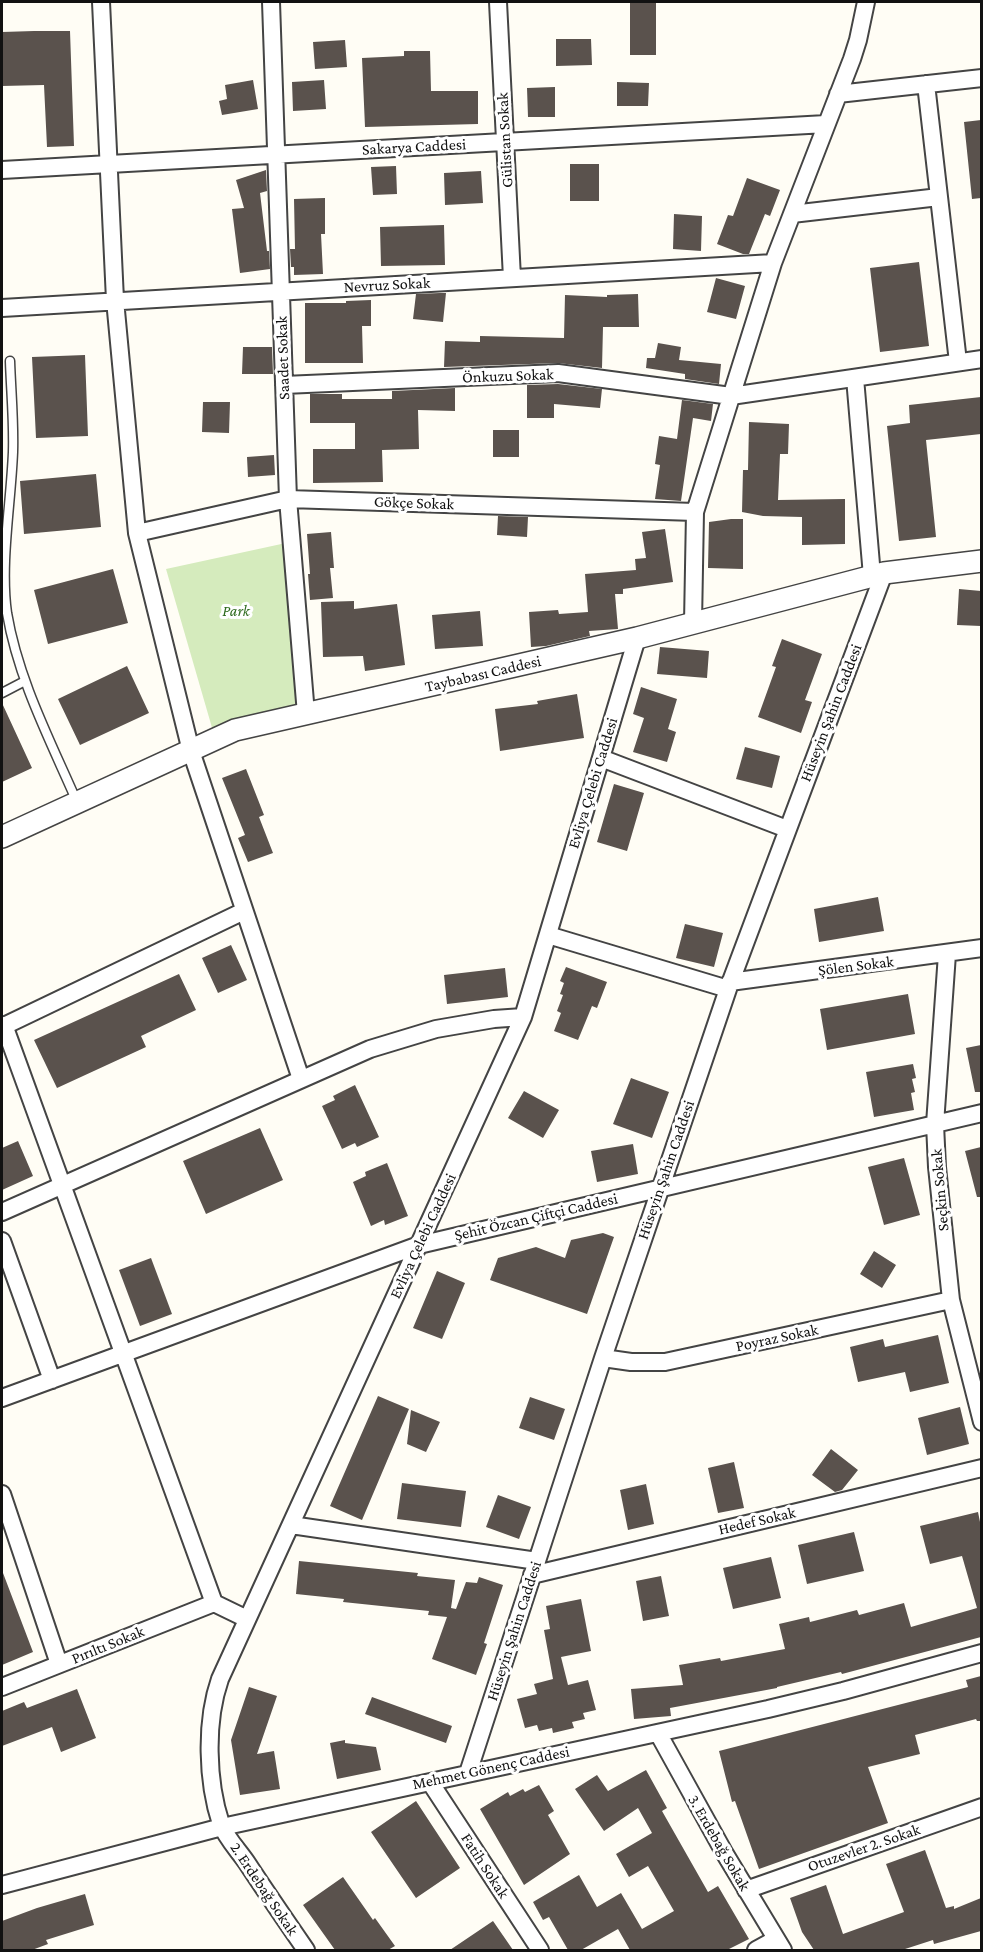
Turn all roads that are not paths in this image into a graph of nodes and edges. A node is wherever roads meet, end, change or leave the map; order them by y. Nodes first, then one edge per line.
1 (101, 2) edge
2 (271, 2) edge
3 (498, 2) edge
4 (866, 2) edge
5 (981, 78) edge
6 (926, 84) junction
7 (838, 94) junction
8 (826, 124) junction
9 (505, 142) junction
10 (276, 155) junction
11 (109, 164) junction
12 (2, 170) edge
13 (939, 197) junction
14 (792, 214) junction
15 (773, 263) junction
16 (512, 278) junction
17 (281, 291) junction
18 (115, 300) junction
19 (2, 308) edge
20 (981, 359) edge
21 (10, 361) dead end
22 (958, 362) junction
23 (855, 378) junction
24 (284, 385) junction
25 (731, 396) junction
26 (288, 499) junction
27 (695, 512) junction
28 (137, 533) junction
29 (981, 561) edge
30 (878, 574) junction
31 (693, 623) junction
32 (637, 638) junction
33 (25, 681) junction
34 (2, 693) edge
35 (306, 714) junction
36 (191, 750) junction
37 (601, 758) junction
38 (77, 802) junction
39 (788, 829) junction
40 (2, 837) edge
41 (244, 911) junction
42 (548, 935) junction
43 (981, 948) edge
44 (947, 954) junction
45 (729, 986) junction
46 (523, 1017) junction
47 (3, 1026) edge
48 (301, 1079) junction
49 (981, 1113) edge
50 (935, 1124) junction
51 (61, 1185) junction
52 (660, 1188) junction
53 (2, 1212) edge
54 (2, 1241) edge
55 (419, 1245) junction
56 (951, 1300) junction
57 (123, 1353) junction
58 (603, 1358) junction
59 (976, 1370) edge
60 (52, 1380) junction
61 (2, 1398) edge
62 (981, 1422) edge
63 (981, 1468) edge
64 (2, 1494) edge
65 (291, 1525) junction
66 (535, 1568) junction
67 (214, 1603) junction
68 (247, 1619) junction
69 (981, 1653) edge
70 (59, 1664) junction
71 (2, 1687) edge
72 (658, 1733) junction
73 (468, 1773) junction
74 (430, 1782) junction
75 (981, 1807) edge
76 (222, 1827) junction
77 (2, 1885) edge
78 (746, 1890) junction
79 (780, 1945) edge
80 (306, 1950) edge
81 (540, 1950) edge
82 (756, 1950) edge

1 - 11 street
2 - 10 street, Saadet Sokak
3 - 9 street, Gülistan Sokak
4 - 7 street
5 - 6 street
6 - 7 street
6 - 13 street
7 - 8 street
8 - 9 street, Sakarya Caddesi
8 - 14 street
9 - 10 street, Sakarya Caddesi
9 - 16 street, Gülistan Sokak
10 - 11 street, Sakarya Caddesi
10 - 17 street, Saadet Sokak
11 - 12 street, Sakarya Caddesi
11 - 18 street
13 - 14 street
13 - 22 street
14 - 15 street
15 - 16 street, Nevruz Sokak
15 - 25 street
16 - 17 street, Nevruz Sokak
17 - 18 street, Nevruz Sokak
17 - 24 street, Saadet Sokak
18 - 19 street, Nevruz Sokak
18 - 28 street
20 - 22 street, Önkuzu Sokak
21 - 33 lane
22 - 23 street, Önkuzu Sokak
23 - 25 street, Önkuzu Sokak
23 - 30 street
24 - 25 street, Önkuzu Sokak
24 - 26 street, Saadet Sokak
25 - 27 street
26 - 27 street, Gökçe Sokak
26 - 28 street, Gökçe Sokak
26 - 35 street, Saadet Sokak
27 - 31 street
28 - 36 street
29 - 30 street, Taybabası Caddesi
30 - 31 street, Taybabası Caddesi
30 - 39 street, Hüseyin Şahin Caddesi
31 - 32 street, Taybabası Caddesi
32 - 35 street, Taybabası Caddesi
32 - 37 street, Evliya Çelebi Caddesi
33 - 34 lane
33 - 38 lane
35 - 36 street, Taybabası Caddesi
36 - 38 street, Taybabası Caddesi
36 - 41 street
37 - 39 street
37 - 42 street, Evliya Çelebi Caddesi
38 - 40 street, Taybabası Caddesi
39 - 45 street, Hüseyin Şahin Caddesi
41 - 47 street
41 - 48 street
42 - 45 street
42 - 46 street, Evliya Çelebi Caddesi
43 - 44 street, Şölen Sokak
44 - 45 street, Şölen Sokak
44 - 50 street, Seçkin Sokak
45 - 52 street, Hüseyin Şahin Caddesi
46 - 48 street
46 - 55 street, Evliya Çelebi Caddesi
47 - 51 street
48 - 51 street
49 - 50 street, Şehit Özcan Çiftçi Caddesi
50 - 52 street, Şehit Özcan Çiftçi Caddesi
50 - 56 street, Seçkin Sokak
51 - 53 street
51 - 57 street
52 - 55 street, Şehit Özcan Çiftçi Caddesi
52 - 58 street, Hüseyin Şahin Caddesi
54 - 60 street
55 - 57 street, Şehit Özcan Çiftçi Caddesi
55 - 65 street, Evliya Çelebi Caddesi
56 - 58 street, Poyraz Sokak
56 - 59 street, Seçkin Sokak
57 - 60 street, Şehit Özcan Çiftçi Caddesi
57 - 67 street
58 - 66 street, Hüseyin Şahin Caddesi
59 - 62 street, Seçkin Sokak
60 - 61 street, Şehit Özcan Çiftçi Caddesi
63 - 66 street, Hedef Sokak
64 - 70 street
65 - 66 street, Hedef Sokak
65 - 68 street, Evliya Çelebi Caddesi
66 - 73 street, Hüseyin Şahin Caddesi
67 - 68 street
67 - 70 street, Pırıltı Sokak
68 - 76 street, Evliya Çelebi Caddesi
69 - 72 street, Mehmet Gönenç Caddesi
70 - 71 street, Pırıltı Sokak
72 - 73 street, Mehmet Gönenç Caddesi
72 - 78 street, 3. Erdebağ Sokak
73 - 74 street, Mehmet Gönenç Caddesi
74 - 76 street, Mehmet Gönenç Caddesi
74 - 81 street, Fatih Sokak
75 - 78 street, Otuzevler 2. Sokak
76 - 77 street, Mehmet Gönenç Caddesi
76 - 80 street, 2. Erdebağ Sokak
78 - 79 street, 3. Erdebağ Sokak
79 - 82 street

